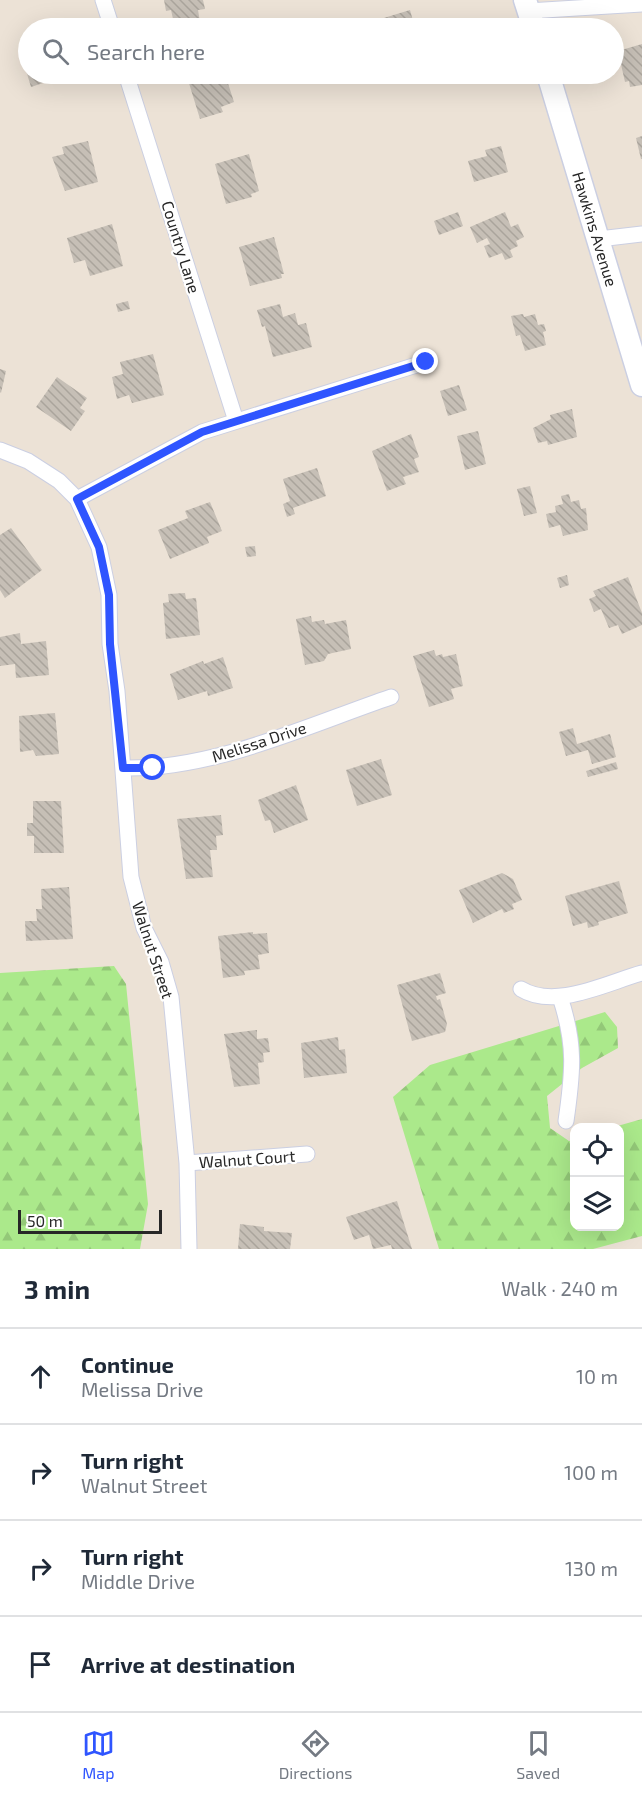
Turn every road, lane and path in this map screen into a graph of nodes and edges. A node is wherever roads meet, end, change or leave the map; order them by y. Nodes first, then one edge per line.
1 (103, 0) edge
2 (642, 4) edge
3 (529, 13) edge
4 (109, 18) edge
5 (129, 84) edge
6 (551, 84) edge
7 (642, 234) edge
8 (599, 239) junction
9 (426, 362) dead end
10 (642, 385) edge
11 (236, 421) junction
12 (0, 450) edge
13 (77, 499) junction
14 (391, 697) dead end
15 (123, 768) junction
16 (642, 973) edge
17 (521, 989) dead end
18 (560, 997) junction
19 (566, 1121) dead end
20 (307, 1154) dead end
21 (187, 1163) junction
22 (189, 1249) edge

1 - 4 street
2 - 3 street
5 - 11 street, Country Lane
6 - 8 street, Hawkins Avenue
7 - 8 street
8 - 10 street, Hawkins Avenue
9 - 11 street
11 - 13 street
12 - 13 street, Walnut Street
13 - 15 street, Walnut Street
14 - 15 street, Melissa Drive
15 - 21 street, Walnut Street
16 - 18 street
17 - 18 street
18 - 19 street
20 - 21 street, Walnut Court
21 - 22 street, Walnut Street

